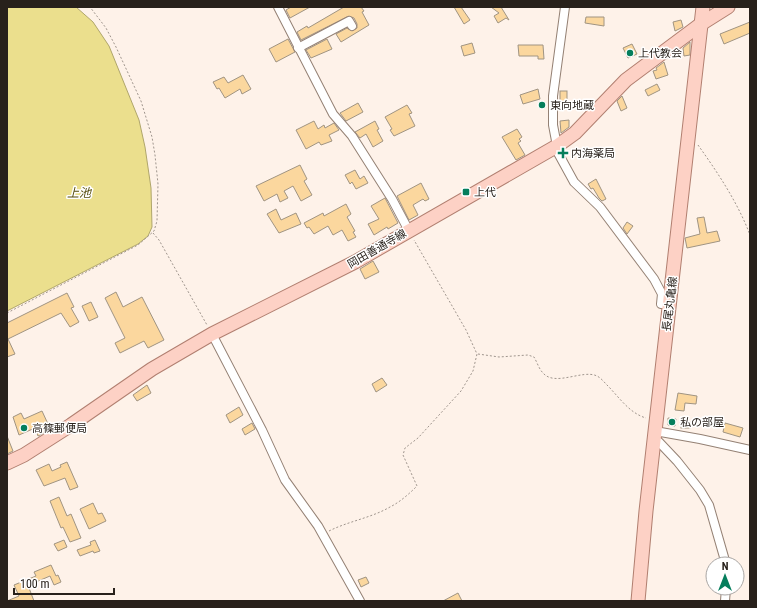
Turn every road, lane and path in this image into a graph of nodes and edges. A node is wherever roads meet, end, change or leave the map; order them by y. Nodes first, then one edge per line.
1 (90, 7) edge
2 (278, 7) edge
3 (565, 7) edge
4 (703, 7) edge
5 (728, 7) edge
6 (349, 21) dead end
7 (701, 24) junction
8 (298, 48) junction
9 (698, 145) dead end
10 (557, 146) junction
11 (409, 231) junction
12 (152, 233) junction
13 (750, 236) edge
14 (666, 294) junction
15 (661, 304) dead end
16 (7, 313) edge
17 (212, 334) junction
18 (477, 354) junction
19 (750, 382) edge
20 (750, 396) edge
21 (655, 432) junction
22 (750, 450) edge
23 (7, 463) edge
24 (329, 531) dead end
25 (724, 556) edge
26 (360, 601) edge
27 (638, 601) edge

1 - 12 path
2 - 8 street
3 - 10 street
4 - 7 main road, 長尾丸亀線
5 - 7 main road, 岡田善通寺線
6 - 8 street
7 - 10 main road, 岡田善通寺線
7 - 14 main road, 長尾丸亀線
8 - 11 street
9 - 13 path
10 - 11 main road, 岡田善通寺線
10 - 14 street
11 - 17 main road, 岡田善通寺線
11 - 18 path
12 - 16 path
12 - 17 path
14 - 15 street
14 - 21 main road, 長尾丸亀線
17 - 23 main road, 岡田善通寺線
17 - 26 street
18 - 21 path
18 - 24 path
19 - 20 path
21 - 22 street
21 - 25 street
21 - 27 main road, 長尾丸亀線

